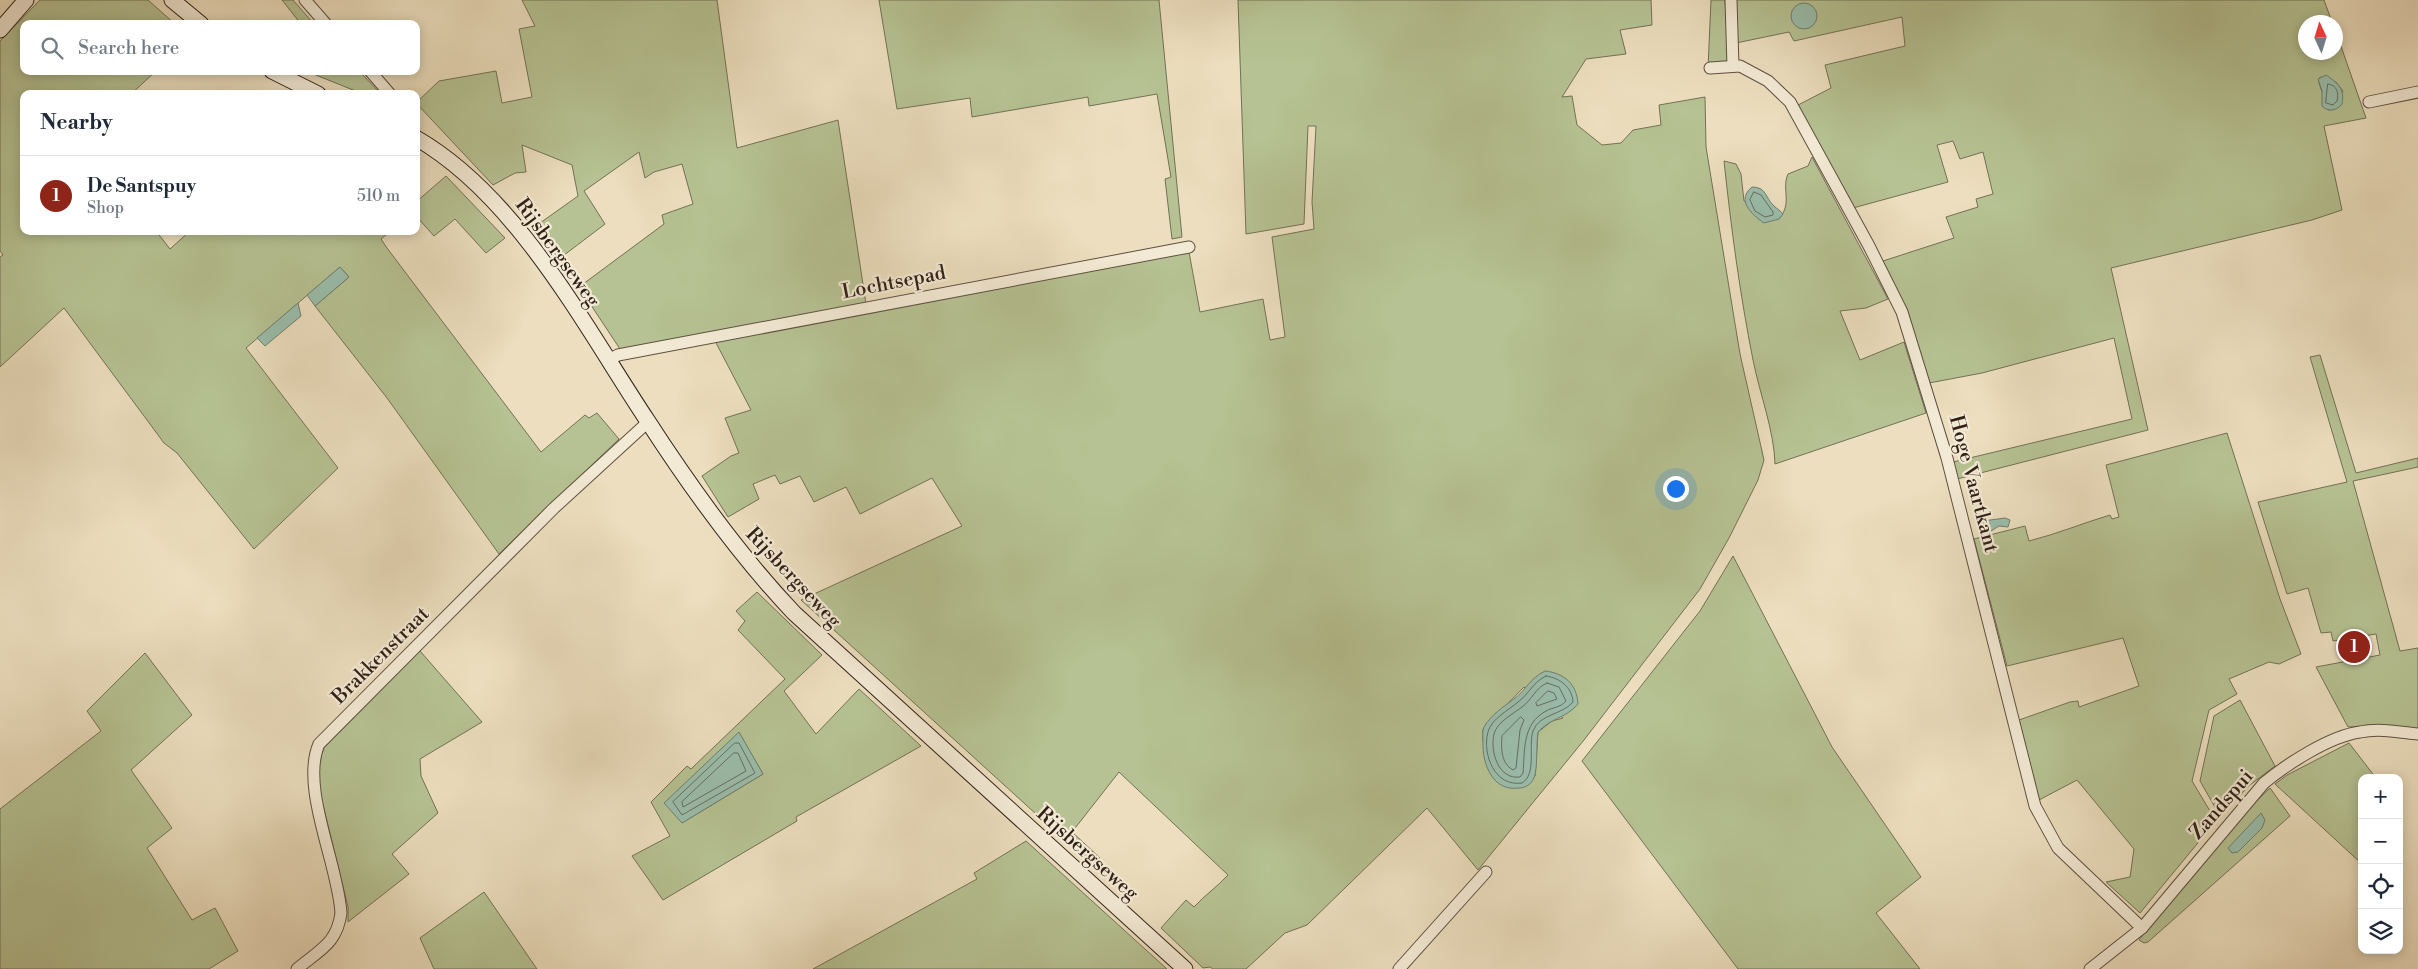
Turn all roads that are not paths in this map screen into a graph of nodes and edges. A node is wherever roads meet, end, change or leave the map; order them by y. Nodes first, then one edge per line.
1 (26, 0) edge
2 (172, 0) edge
3 (305, 0) edge
4 (1730, 0) edge
5 (196, 20) edge
6 (322, 20) edge
7 (0, 30) edge
8 (1733, 66) junction
9 (1710, 68) dead end
10 (280, 75) edge
11 (373, 75) edge
12 (310, 90) edge
13 (387, 90) edge
14 (2418, 92) edge
15 (2369, 102) dead end
16 (420, 141) edge
17 (1189, 247) dead end
18 (608, 360) junction
19 (648, 422) junction
20 (2418, 734) edge
21 (1486, 872) dead end
22 (2142, 928) junction
23 (296, 969) edge
24 (1184, 969) edge
25 (1400, 969) edge
26 (2090, 969) edge

1 - 7 main road
2 - 5 main road
3 - 6 street
4 - 8 street
8 - 9 street, Hoge Vaartkant
8 - 22 street, Hoge Vaartkant
10 - 12 main road
11 - 13 street
14 - 15 street
16 - 18 main road, Rijsbergseweg
17 - 18 street, Lochtsepad
18 - 19 main road, Rijsbergseweg
19 - 23 street, Brakkenstraat
19 - 24 main road, Rijsbergseweg
20 - 22 street, Zandspui
21 - 25 street
22 - 26 street, Zandspui

